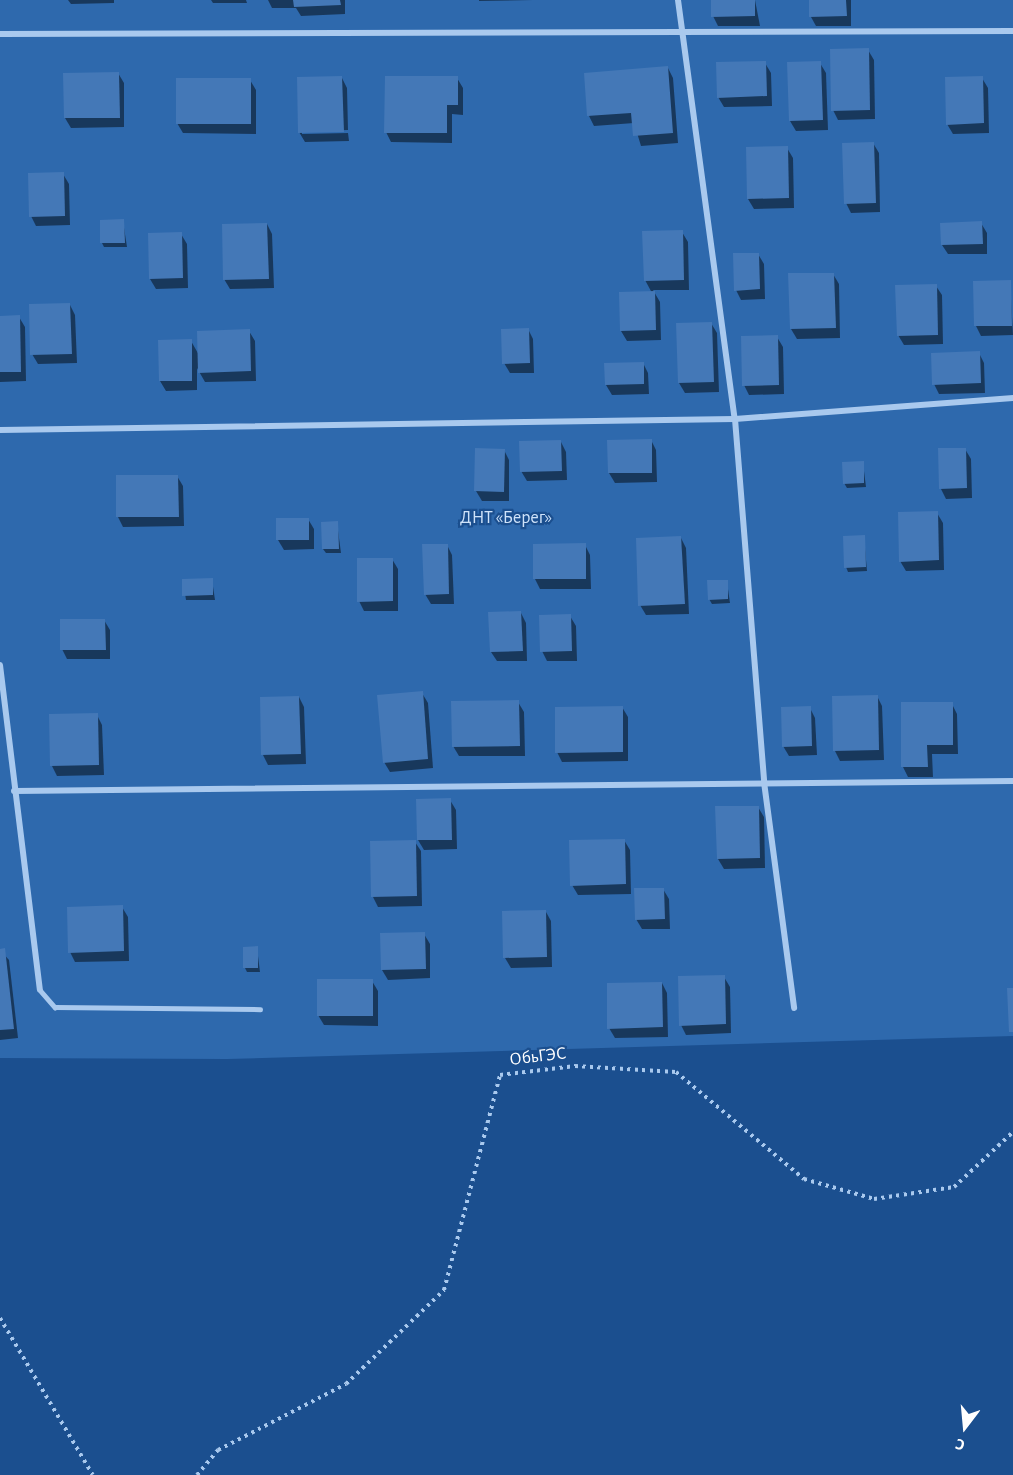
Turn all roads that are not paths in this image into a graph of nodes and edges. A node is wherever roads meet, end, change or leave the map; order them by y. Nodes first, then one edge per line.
1 (678, 0) edge
2 (681, 31) junction
3 (1013, 31) edge
4 (0, 34) edge
5 (1013, 398) edge
6 (735, 419) junction
7 (0, 430) edge
8 (0, 665) edge
9 (1013, 781) edge
10 (764, 782) junction
11 (14, 791) junction
12 (40, 990) joint
13 (794, 1008) dead end
14 (260, 1009) dead end

1 - 2 street
2 - 3 street
2 - 4 street
2 - 6 street
5 - 6 street
6 - 7 street
6 - 10 street
8 - 11 street
9 - 10 street
10 - 11 street
10 - 13 street
11 - 12 street
12 - 14 lane

